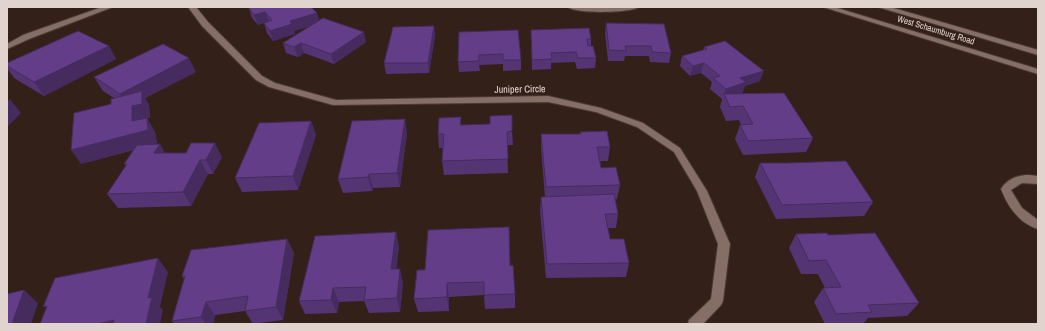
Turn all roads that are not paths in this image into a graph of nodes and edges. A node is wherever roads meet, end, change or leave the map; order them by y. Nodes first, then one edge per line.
1 (108, 7) edge
2 (192, 7) edge
3 (572, 7) edge
4 (635, 7) edge
5 (827, 7) edge
6 (882, 7) edge
7 (7, 47) edge
8 (1038, 52) edge
9 (1038, 72) edge
10 (1038, 180) edge
11 (1038, 224) edge
12 (694, 324) edge

1 - 7 street
2 - 12 street, Juniper Circle
3 - 4 street
5 - 9 street, West Schaumburg Road
6 - 8 street, West Schaumburg Road
10 - 11 street

